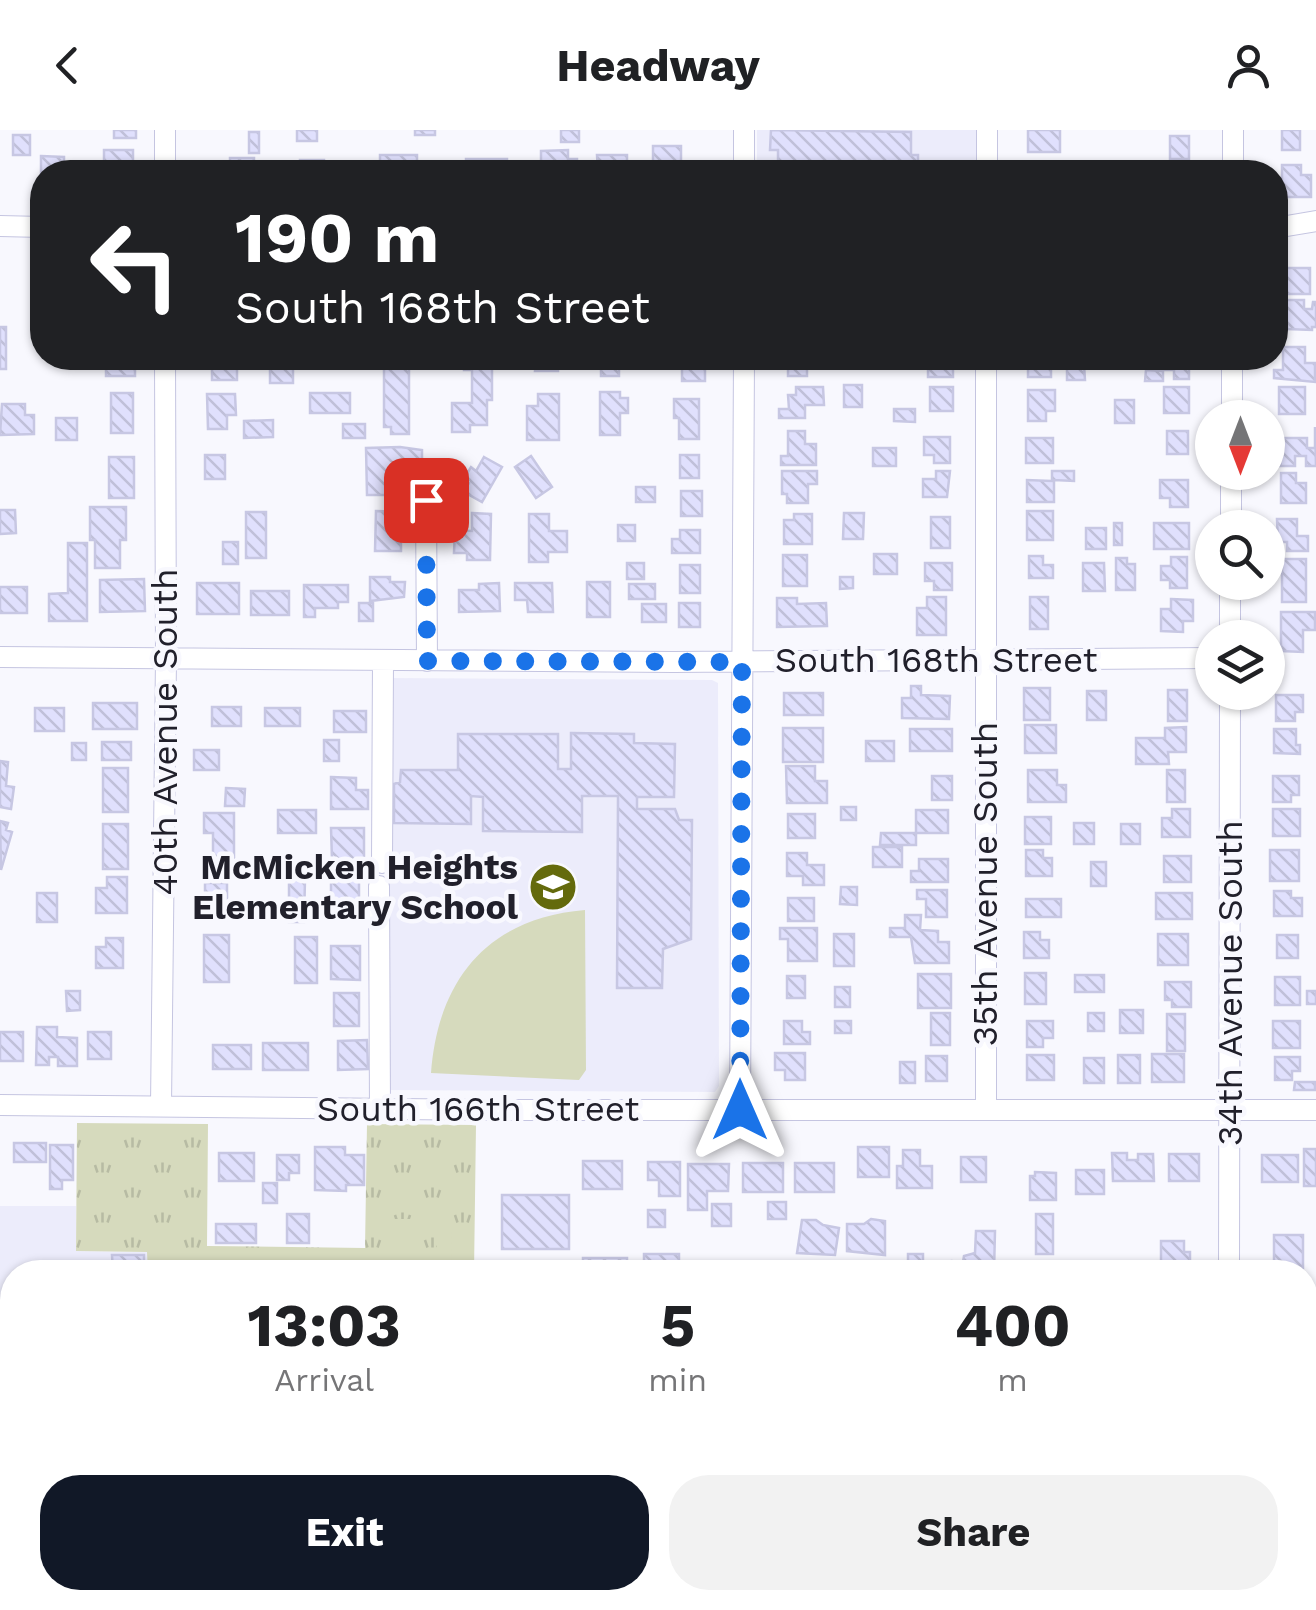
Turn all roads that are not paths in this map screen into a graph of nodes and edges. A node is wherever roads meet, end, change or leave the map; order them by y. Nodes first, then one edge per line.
1 (165, 130) edge
2 (744, 130) edge
3 (988, 130) edge
4 (1233, 130) edge
5 (164, 160) edge
6 (744, 160) edge
7 (987, 160) edge
8 (1233, 160) edge
9 (1316, 222) edge
10 (0, 226) edge
11 (30, 226) edge
12 (1288, 226) edge
13 (165, 370) edge
14 (744, 370) edge
15 (986, 370) edge
16 (1232, 370) edge
17 (1232, 400) edge
18 (426, 500) dead end
19 (0, 656) edge
20 (166, 658) junction
21 (1195, 658) edge
22 (984, 659) junction
23 (383, 660) junction
24 (427, 661) junction
25 (742, 662) junction
26 (1230, 710) edge
27 (382, 864) dead end
28 (379, 886) dead end
29 (0, 1106) edge
30 (161, 1106) junction
31 (380, 1108) junction
32 (740, 1110) junction
33 (986, 1110) junction
34 (1230, 1110) junction
35 (1316, 1110) edge
36 (1229, 1260) edge

1 - 5 street
2 - 6 street
3 - 7 street
4 - 8 street
9 - 12 street
10 - 11 street
13 - 20 street, 40th Avenue South
14 - 25 street
15 - 22 street, 35th Avenue South
16 - 17 street
18 - 24 street
19 - 20 street, South 168th Street
20 - 23 street, South 168th Street
20 - 30 street, 40th Avenue South
21 - 22 street, South 168th Street
22 - 25 street, South 168th Street
22 - 33 street, 35th Avenue South
23 - 24 street, South 168th Street
23 - 27 street
24 - 25 street, South 168th Street
25 - 32 street
26 - 34 street, 34th Avenue South
28 - 31 street
29 - 30 street, South 166th Street
30 - 31 street, South 166th Street
31 - 32 street, South 166th Street
32 - 33 street, South 166th Street
33 - 34 street, South 166th Street
34 - 35 street, South 166th Street
34 - 36 street, 34th Avenue South

